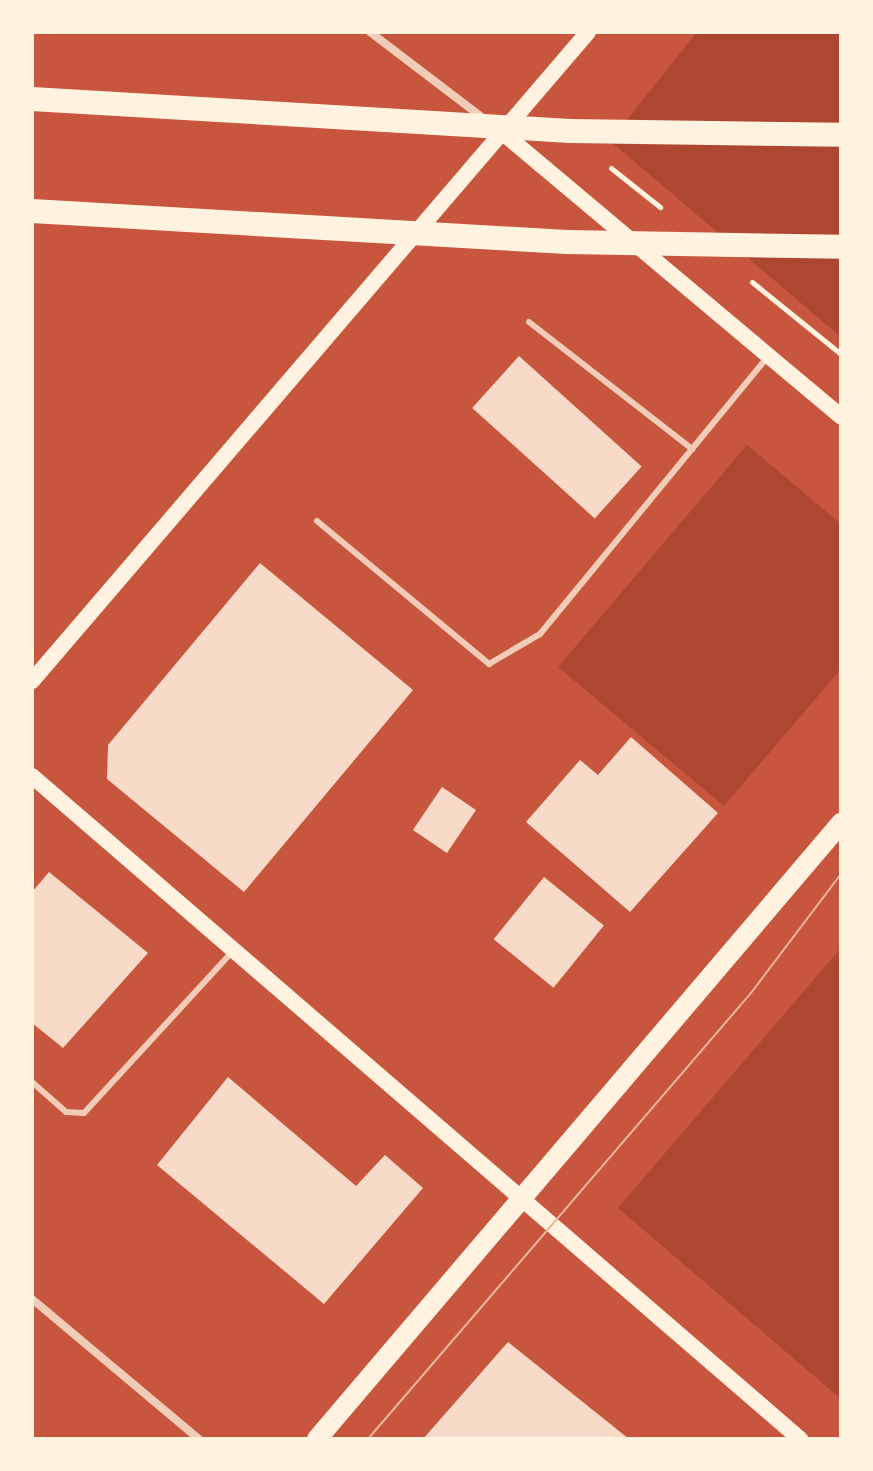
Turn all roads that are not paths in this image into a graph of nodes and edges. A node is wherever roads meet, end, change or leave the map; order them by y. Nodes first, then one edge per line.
1 (370, 32) edge
2 (587, 32) edge
3 (32, 99) edge
4 (503, 133) junction
5 (841, 135) edge
6 (32, 211) edge
7 (841, 247) edge
8 (529, 322) dead end
9 (768, 356) junction
10 (841, 417) edge
11 (692, 449) junction
12 (317, 521) dead end
13 (32, 681) edge
14 (32, 776) edge
15 (841, 823) edge
16 (234, 950) junction
17 (32, 1082) edge
18 (523, 1199) junction
19 (32, 1299) edge
20 (199, 1439) edge
21 (317, 1439) edge
22 (800, 1439) edge

1 - 4 street
2 - 4 main road
3 - 5 highway
4 - 9 main road
4 - 13 main road
6 - 7 highway
8 - 11 lane
9 - 10 main road
9 - 11 lane
11 - 12 lane
14 - 16 main road
15 - 18 main road
16 - 17 lane
16 - 18 main road
18 - 21 main road
18 - 22 main road
19 - 20 street

